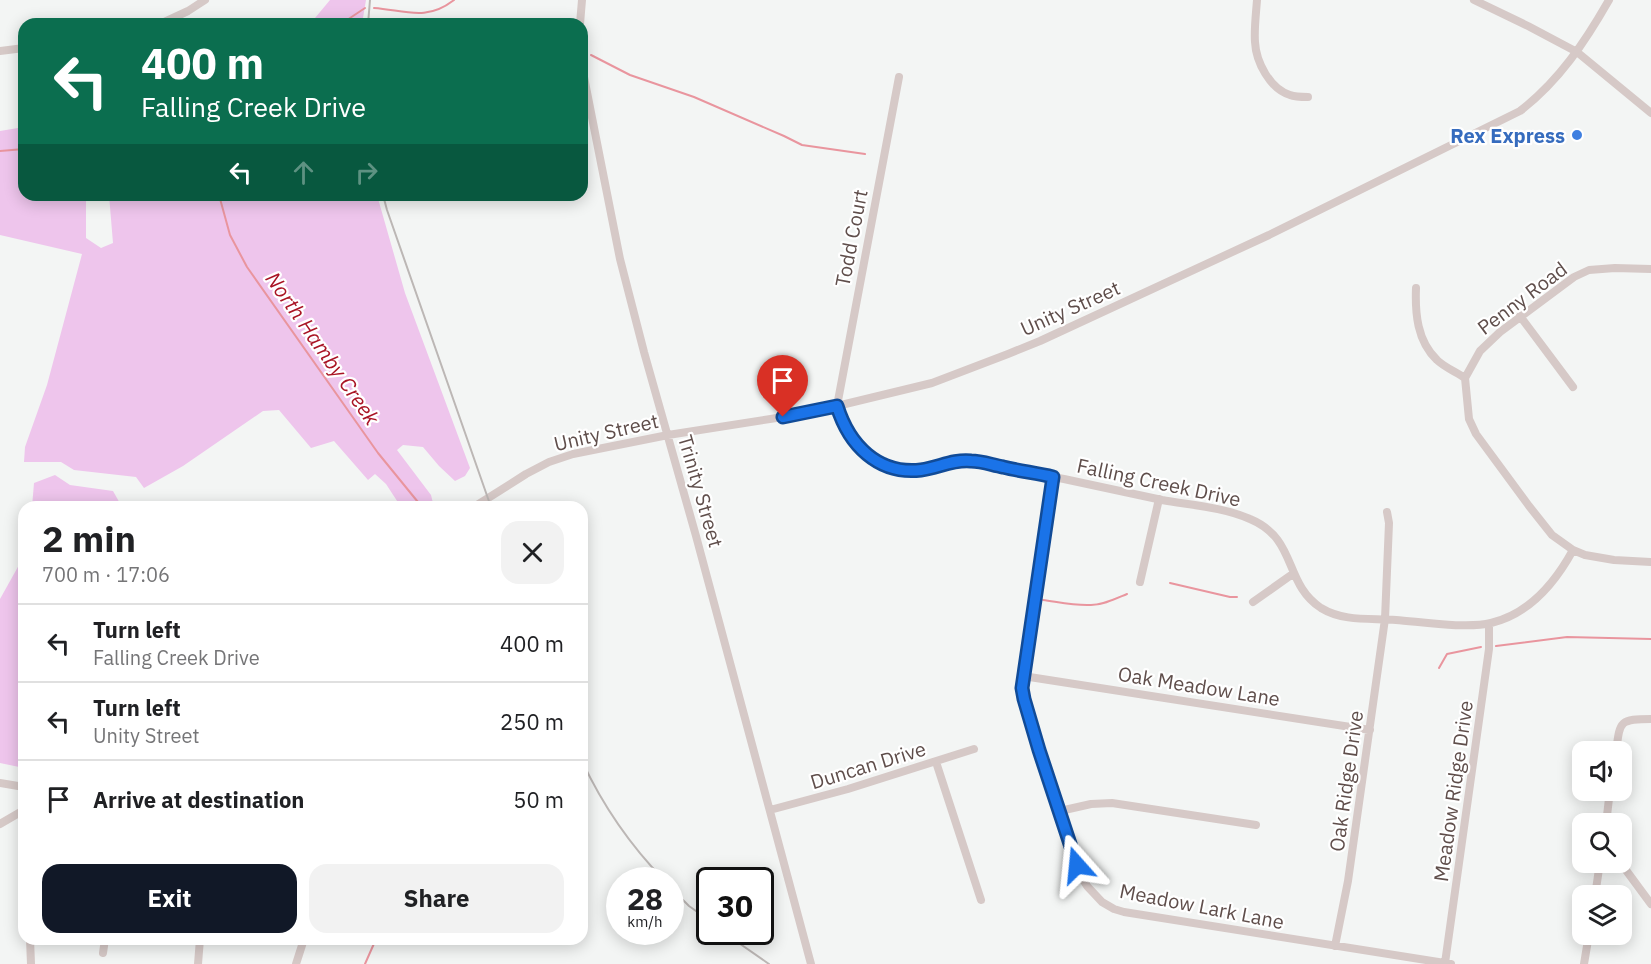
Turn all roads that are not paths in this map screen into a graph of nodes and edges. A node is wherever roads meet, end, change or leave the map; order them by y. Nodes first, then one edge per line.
1 (205, 0) edge
2 (582, 0) edge
3 (1257, 0) edge
4 (1474, 0) edge
5 (1609, 0) edge
6 (173, 18) edge
7 (580, 18) edge
8 (18, 49) edge
9 (0, 51) edge
10 (1577, 52) junction
11 (899, 77) dead end
12 (1308, 97) dead end
13 (588, 98) edge
14 (1651, 113) edge
15 (1651, 269) edge
16 (1416, 288) dead end
17 (1520, 316) junction
18 (1465, 378) junction
19 (1573, 387) dead end
20 (837, 406) junction
21 (668, 435) junction
22 (1053, 477) junction
23 (1159, 499) junction
24 (483, 501) edge
25 (1387, 512) dead end
26 (1573, 550) junction
27 (1651, 562) edge
28 (1294, 573) junction
29 (1140, 582) dead end
30 (1253, 602) dead end
31 (1385, 619) junction
32 (1489, 624) junction
33 (1023, 676) junction
34 (1651, 719) edge
35 (1370, 730) junction
36 (1618, 741) edge
37 (974, 749) dead end
38 (936, 762) junction
39 (0, 783) edge
40 (18, 787) edge
41 (770, 810) junction
42 (1060, 811) junction
43 (18, 814) edge
44 (0, 824) edge
45 (1256, 825) dead end
46 (1628, 873) edge
47 (981, 900) dead end
48 (1651, 904) edge
49 (30, 945) edge
50 (104, 945) edge
51 (200, 945) edge
52 (302, 945) edge
53 (1587, 945) edge
54 (1335, 946) junction
55 (103, 952) dead end
56 (31, 964) edge
57 (198, 964) edge
58 (297, 964) edge
59 (812, 964) edge
60 (1448, 964) edge
61 (1584, 964) edge

1 - 6 street
2 - 7 street
3 - 12 street
4 - 10 street
5 - 10 street, Unity Street
8 - 9 street
10 - 14 street
10 - 20 street, Unity Street
11 - 20 street, Todd Court
13 - 21 street, Trinity Street
15 - 17 street, Penny Road
16 - 18 street
17 - 18 street, Penny Road
17 - 19 street
18 - 26 street
20 - 21 street, Unity Street
20 - 22 street, Falling Creek Drive
21 - 24 street, Unity Street
21 - 41 street, Trinity Street
22 - 23 street, Falling Creek Drive
22 - 33 street, Meadow Lark Lane
23 - 28 street, Falling Creek Drive
23 - 29 street
25 - 31 street, Oak Ridge Drive
26 - 27 street
26 - 32 street, Falling Creek Drive
28 - 30 street
28 - 31 street, Falling Creek Drive
31 - 32 street, Falling Creek Drive
31 - 35 street, Oak Ridge Drive
32 - 60 street, Meadow Ridge Drive
33 - 35 street, Oak Meadow Lane
33 - 42 street, Meadow Lark Lane
34 - 36 street
35 - 54 street, Oak Ridge Drive
37 - 38 street, Duncan Drive
38 - 41 street, Duncan Drive
38 - 47 street
39 - 40 street
41 - 59 street, Trinity Street
42 - 45 street
42 - 54 street, Meadow Lark Lane
43 - 44 street
46 - 48 street
49 - 56 street
50 - 55 street
51 - 57 street
52 - 58 street
53 - 61 street
54 - 60 street, Meadow Lark Lane

